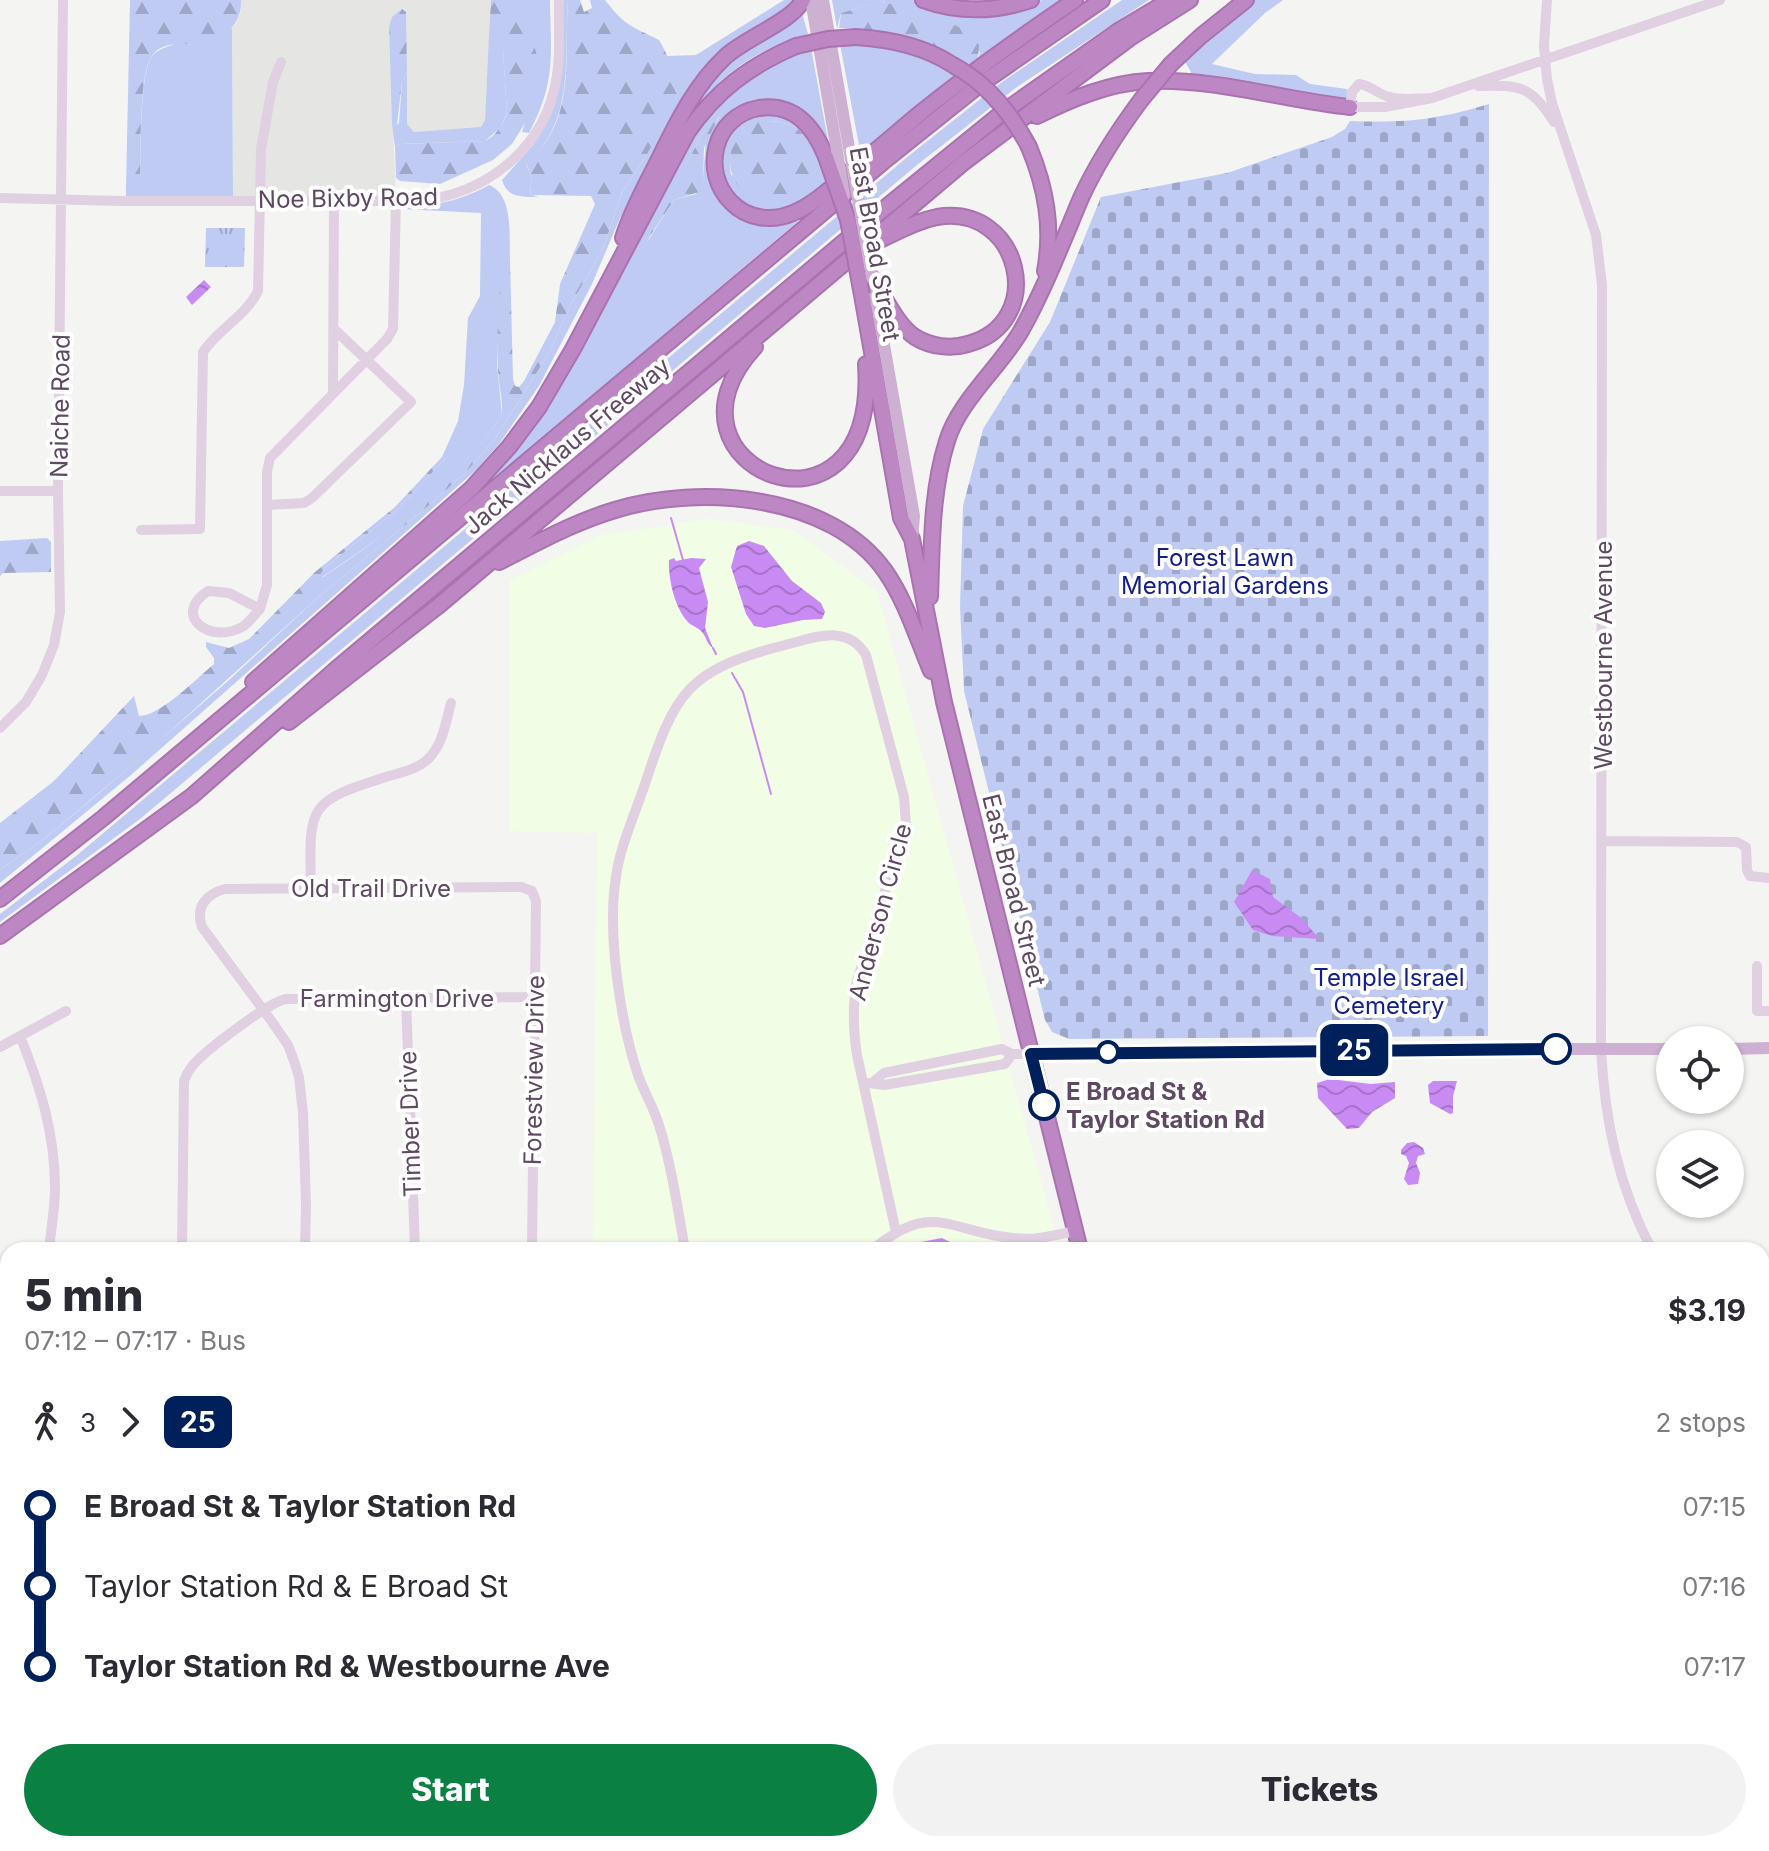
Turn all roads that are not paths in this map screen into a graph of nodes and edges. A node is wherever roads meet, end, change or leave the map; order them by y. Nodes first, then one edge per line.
1 (63, 0) edge
2 (559, 0) edge
3 (803, 0) edge
4 (811, 0) edge
5 (823, 0) edge
6 (923, 0) edge
7 (1031, 0) edge
8 (1075, 0) edge
9 (1102, 0) edge
10 (1170, 0) edge
11 (1190, 0) edge
12 (1246, 0) edge
13 (1547, 0) edge
14 (1720, 0) edge
15 (1544, 60) junction
16 (281, 62) dead end
17 (1468, 86) junction
18 (1432, 98) junction
19 (1350, 107) junction
20 (1562, 134) junction
21 (998, 137) junction
22 (831, 154) junction
23 (0, 198) edge
24 (63, 200) junction
25 (259, 201) junction
26 (334, 201) junction
27 (396, 201) junction
28 (862, 248) junction
29 (612, 274) junction
30 (872, 278) junction
31 (862, 295) junction
32 (1032, 309) junction
33 (789, 310) junction
34 (334, 329) junction
35 (366, 360) junction
36 (333, 392) junction
37 (0, 491) edge
38 (58, 491) junction
39 (267, 505) junction
40 (141, 530) dead end
41 (912, 539) junction
42 (477, 574) junction
43 (260, 609) junction
44 (929, 626) junction
45 (944, 702) junction
46 (451, 703) dead end
47 (211, 726) junction
48 (0, 728) edge
49 (192, 796) junction
50 (1602, 841) junction
51 (1769, 878) edge
52 (311, 889) junction
53 (532, 891) joint
54 (0, 899) edge
55 (0, 936) edge
56 (1757, 966) dead end
57 (534, 997) junction
58 (406, 998) junction
59 (264, 1010) junction
60 (66, 1011) dead end
61 (1769, 1011) edge
62 (20, 1036) junction
63 (0, 1047) edge
64 (1769, 1048) edge
65 (1656, 1049) edge
66 (1744, 1049) edge
67 (1601, 1050) junction
68 (1031, 1054) junction
69 (867, 1082) junction
70 (1075, 1231) junction
71 (896, 1232) junction
72 (50, 1242) edge
73 (182, 1242) edge
74 (305, 1242) edge
75 (415, 1242) edge
76 (532, 1242) edge
77 (683, 1242) edge
78 (883, 1242) edge
79 (1078, 1242) edge
80 (1648, 1242) edge

1 - 24 street, Naiche Road
2 - 27 street, Noe Bixby Road
3 - 29 highway
4 - 22 main road, East Broad Street
5 - 30 main road, East Broad Street, bridge
6 - 7 highway
8 - 22 highway, East Broad Street
9 - 47 highway, Jack Nicklaus Freeway
10 - 49 highway, Jack Nicklaus Freeway
11 - 21 highway
12 - 32 highway, bridge
13 - 15 street, Westbourne Avenue
14 - 15 street
15 - 17 street
15 - 20 street, Westbourne Avenue
16 - 25 street
17 - 18 street
17 - 20 street
18 - 19 street
18 - 19 street
19 - 21 highway
20 - 50 street, Westbourne Avenue
21 - 28 highway
22 - 31 highway, East Broad Street, bridge
23 - 24 street, Noe Bixby Road
24 - 25 street, Noe Bixby Road
24 - 38 street, Naiche Road
25 - 26 street, Noe Bixby Road
25 - 40 street
26 - 27 street, Noe Bixby Road
26 - 34 street
27 - 35 street
28 - 30 highway
28 - 33 highway
29 - 32 highway, bridge
29 - 47 highway
30 - 41 main road, East Broad Street
31 - 33 highway
31 - 41 highway, East Broad Street
32 - 44 highway
33 - 42 highway
34 - 35 street
34 - 36 street
35 - 36 street
35 - 39 street
36 - 39 street
37 - 38 street
38 - 48 street, Naiche Road
39 - 43 street
41 - 44 highway, East Broad Street
42 - 45 highway
42 - 49 highway
43 - 43 street
44 - 45 highway, East Broad Street
45 - 68 highway, East Broad Street
46 - 52 street
47 - 54 highway, Jack Nicklaus Freeway
49 - 55 highway, Jack Nicklaus Freeway
50 - 51 street
50 - 67 street, Westbourne Avenue
52 - 53 street, Old Trail Drive
52 - 59 street, Old Trail Drive
53 - 57 street, Forestview Drive
56 - 61 street
57 - 58 street, Farmington Drive
57 - 76 street, Forestview Drive
58 - 59 street, Farmington Drive
58 - 75 street, Timber Drive
59 - 73 street
59 - 74 street
60 - 62 street
62 - 63 street
62 - 72 street
64 - 66 main road
65 - 67 main road
67 - 68 main road
67 - 80 street, Westbourne Avenue
68 - 69 street
68 - 70 highway, East Broad Street
69 - 71 street, Anderson Circle
69 - 77 street, Anderson Circle
70 - 71 street
70 - 79 highway, East Broad Street
71 - 78 street

